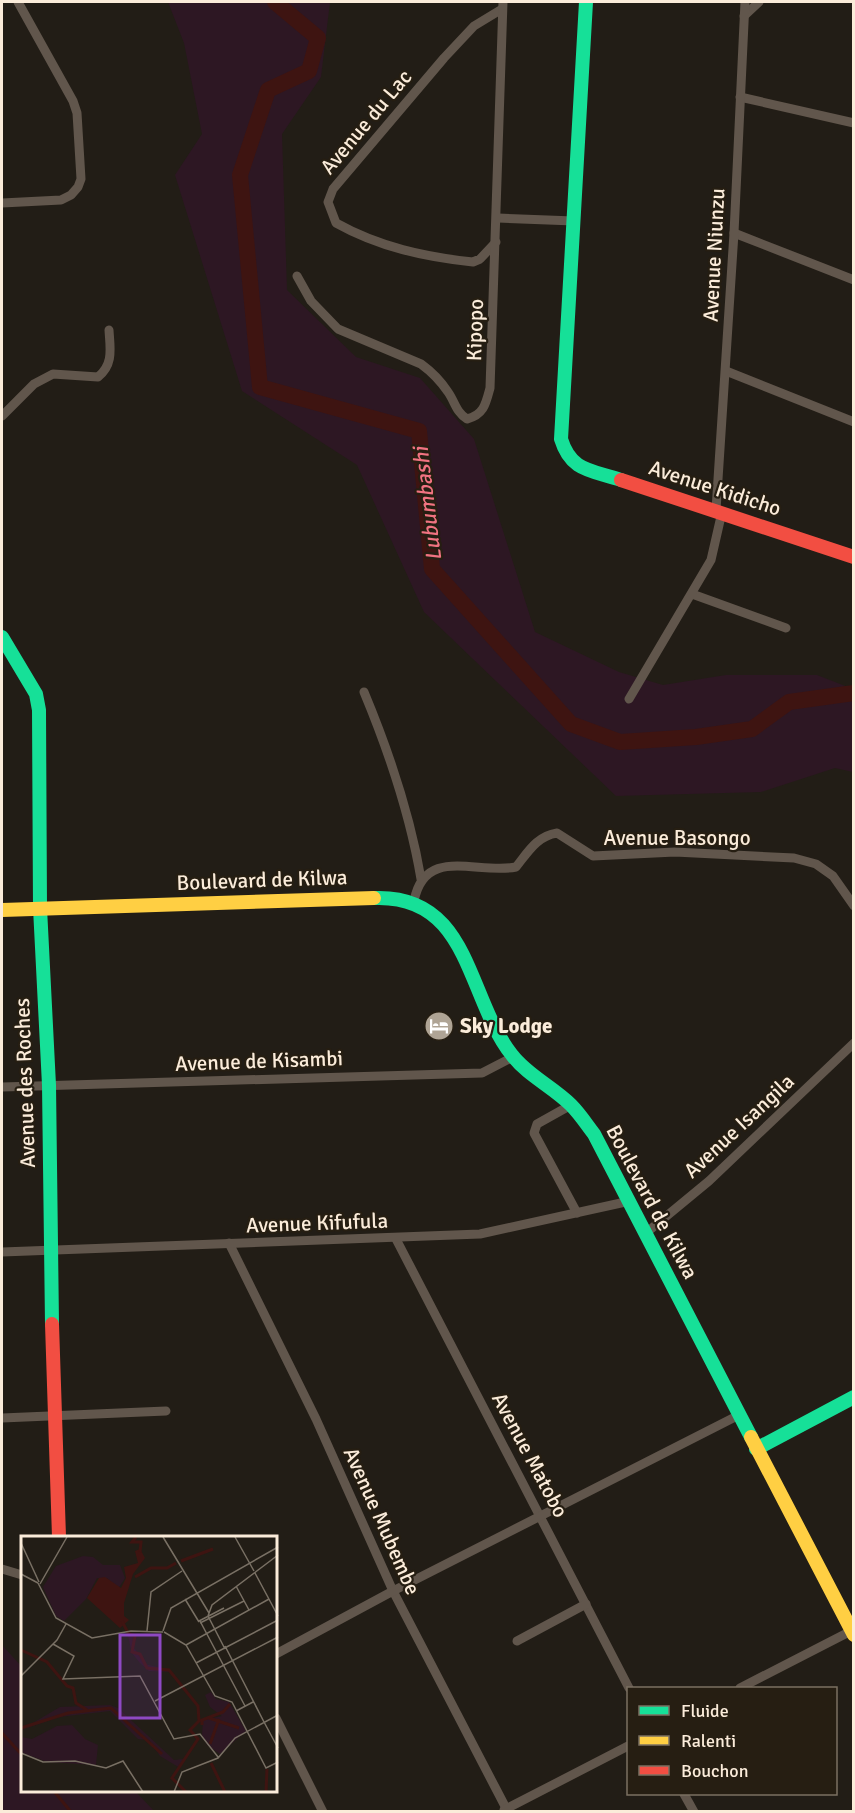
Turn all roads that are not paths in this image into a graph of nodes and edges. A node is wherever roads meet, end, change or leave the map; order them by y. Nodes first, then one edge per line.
1 (18, 2) edge
2 (586, 2) edge
3 (745, 2) edge
4 (759, 2) edge
5 (502, 5) edge
6 (744, 16) junction
7 (740, 97) junction
8 (854, 123) edge
9 (2, 203) edge
10 (498, 218) junction
11 (574, 221) junction
12 (734, 233) junction
13 (496, 242) junction
14 (297, 276) dead end
15 (854, 280) edge
16 (109, 330) dead end
17 (726, 371) junction
18 (2, 416) edge
19 (854, 422) edge
20 (719, 511) junction
21 (854, 557) edge
22 (692, 594) junction
23 (786, 628) dead end
24 (2, 637) edge
25 (364, 692) dead end
26 (629, 699) dead end
27 (422, 879) junction
28 (414, 901) junction
29 (854, 906) edge
30 (40, 908) junction
31 (2, 910) edge
32 (854, 1043) edge
33 (513, 1057) junction
34 (49, 1085) junction
35 (2, 1087) edge
36 (571, 1105) junction
37 (630, 1201) junction
38 (577, 1213) junction
39 (646, 1233) junction
40 (396, 1239) junction
41 (229, 1243) junction
42 (50, 1251) junction
43 (2, 1252) edge
44 (854, 1398) edge
45 (166, 1411) dead end
46 (740, 1415) junction
47 (57, 1417) junction
48 (2, 1418) edge
49 (756, 1449) junction
50 (541, 1516) junction
51 (59, 1536) edge
52 (2, 1569) edge
53 (21, 1575) edge
54 (393, 1591) junction
55 (586, 1604) junction
56 (852, 1633) edge
57 (517, 1641) dead end
58 (278, 1653) edge
59 (629, 1687) edge
60 (744, 1687) edge
61 (278, 1722) edge
62 (627, 1747) edge
63 (685, 1795) edge
64 (506, 1811) edge
65 (323, 1812) edge
66 (694, 1812) edge

1 - 9 street
2 - 11 street
3 - 6 street, Avenue Niunzu
4 - 6 street
5 - 10 street, Kipopo
5 - 13 street, Avenue du Lac
6 - 7 street, Avenue Niunzu
7 - 8 street
7 - 12 street, Avenue Niunzu
10 - 11 street
10 - 13 street, Kipopo
11 - 20 street, Avenue Kidicho
12 - 15 street
12 - 17 street, Avenue Niunzu
13 - 14 street, Kipopo
16 - 18 street
17 - 19 street
17 - 20 street, Avenue Niunzu
20 - 21 street, Avenue Kidicho
20 - 22 street, Avenue Niunzu
22 - 23 street
22 - 26 street, Avenue Niunzu
24 - 30 street, Avenue des Roches
25 - 27 street
27 - 28 street
27 - 29 street, Avenue Basongo
28 - 30 street, Boulevard de Kilwa
28 - 33 street, Boulevard de Kilwa
30 - 31 street, Boulevard de Kilwa
30 - 34 street, Avenue des Roches
32 - 39 street, Avenue Isangila
33 - 34 street, Avenue de Kisambi
33 - 36 street, Boulevard de Kilwa
34 - 35 street, Avenue de Kisambi
34 - 42 street, Avenue des Roches
36 - 37 street, Boulevard de Kilwa
36 - 38 street
37 - 38 street, Avenue Kifufula
37 - 39 street, Boulevard de Kilwa
38 - 40 street, Avenue Kifufula
39 - 46 street, Boulevard de Kilwa
40 - 41 street, Avenue Kifufula
40 - 50 street, Avenue Matobo
41 - 42 street, Avenue Kifufula
41 - 54 street, Avenue Mubembe
42 - 43 street, Avenue Kifufula
42 - 47 street, Avenue des Roches
44 - 49 street
45 - 47 street
46 - 49 street, Boulevard de Kilwa
46 - 50 street
47 - 48 street
47 - 51 street, Avenue des Roches
49 - 56 street, Boulevard de Kilwa
50 - 54 street
50 - 55 street, Avenue Matobo
52 - 53 street
54 - 58 street
54 - 64 street, Avenue Mubembe
55 - 57 street
55 - 59 street, Avenue Matobo
56 - 60 street
61 - 65 street
62 - 64 street
63 - 66 street

